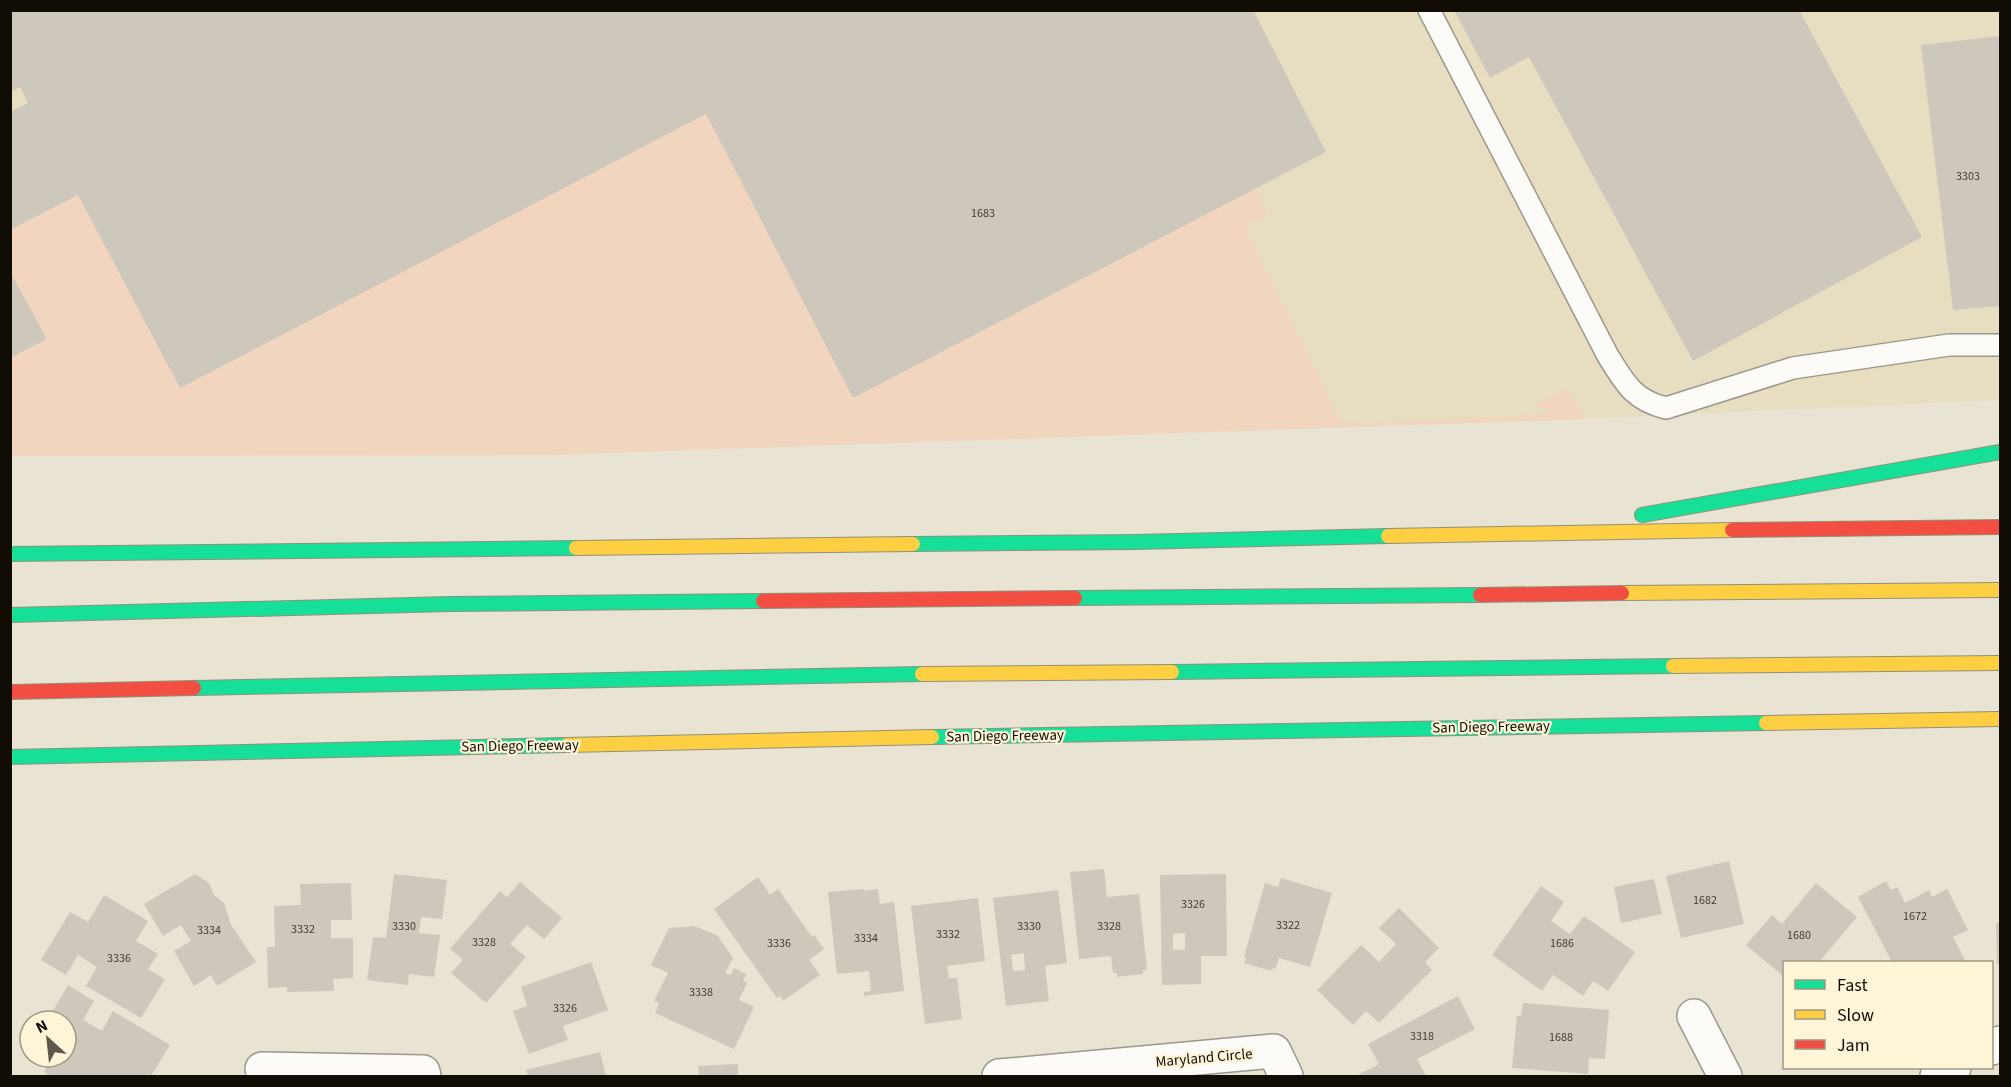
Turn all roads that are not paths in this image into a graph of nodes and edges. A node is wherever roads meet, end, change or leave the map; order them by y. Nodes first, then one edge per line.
1 (1429, 10) edge
2 (2001, 345) edge
3 (2001, 453) edge
4 (2001, 527) edge
5 (1546, 532) junction
6 (10, 554) edge
7 (2001, 590) edge
8 (10, 615) edge
9 (2001, 663) edge
10 (10, 692) edge
11 (2001, 719) edge
12 (10, 757) edge
13 (1694, 1016) dead end
14 (262, 1069) dead end
15 (1952, 1069) edge
16 (424, 1077) edge
17 (999, 1077) edge
18 (1286, 1077) edge
19 (1725, 1077) edge
20 (1937, 1077) edge

1 - 2 lane
3 - 5 highway
4 - 5 highway
5 - 6 highway
7 - 8 highway
9 - 10 highway
11 - 12 highway, San Diego Freeway
13 - 19 street
14 - 16 street
15 - 20 street
17 - 18 street, Maryland Circle

